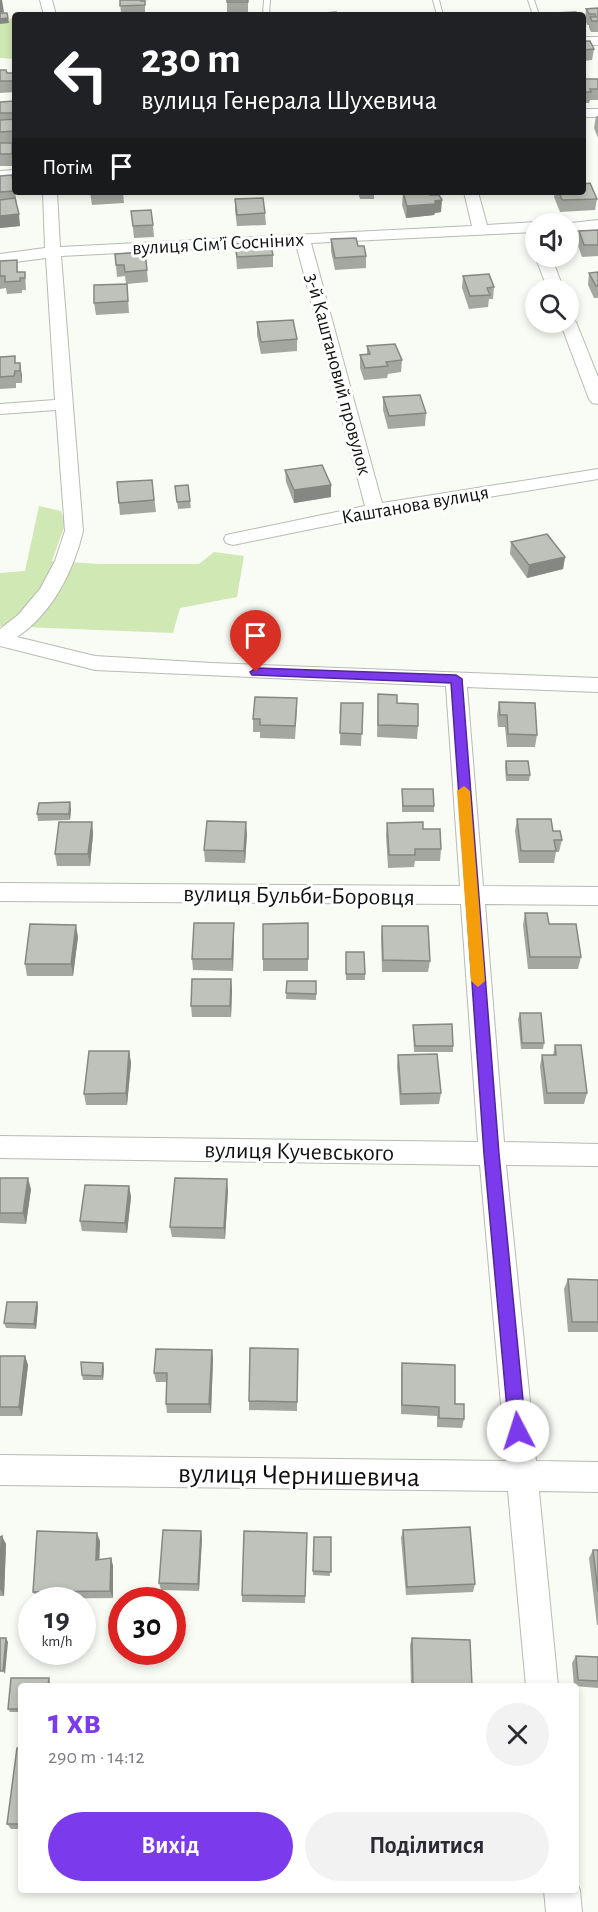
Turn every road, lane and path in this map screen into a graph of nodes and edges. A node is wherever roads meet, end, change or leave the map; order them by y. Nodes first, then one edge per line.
1 (51, 195) edge
2 (472, 195) edge
3 (598, 225) edge
4 (579, 226) edge
5 (481, 230) junction
6 (525, 230) edge
7 (302, 238) junction
8 (53, 252) junction
9 (0, 259) edge
10 (572, 333) edge
11 (598, 399) edge
12 (64, 404) junction
13 (0, 409) edge
14 (598, 474) edge
15 (375, 510) junction
16 (233, 539) dead end
17 (0, 638) edge
18 (456, 679) junction
19 (598, 685) edge
20 (0, 892) edge
21 (471, 896) junction
22 (598, 896) edge
23 (0, 1147) edge
24 (492, 1154) junction
25 (598, 1155) edge
26 (0, 1470) edge
27 (522, 1477) junction
28 (598, 1477) edge
29 (542, 1683) edge
30 (562, 1893) edge
31 (564, 1912) edge

1 - 8 street
2 - 5 street
3 - 4 street
5 - 6 street, вулиця Сім’ї Сосніних
5 - 7 street, вулиця Сім’ї Сосніних
7 - 8 street, вулиця Сім’ї Сосніних
7 - 15 street, 3-й Каштановий провулок
8 - 9 street, вулиця Сім’ї Сосніних
8 - 12 street
10 - 11 street
12 - 13 street
12 - 17 street
14 - 15 street, Каштанова вулиця
15 - 16 street, Каштанова вулиця
17 - 18 street
18 - 19 street
18 - 21 street
20 - 21 street, вулиця Бульби-Боровця
21 - 22 street, вулиця Бульби-Боровця
21 - 24 street
23 - 24 street, вулиця Кучевського
24 - 25 street, вулиця Кучевського
24 - 27 street
26 - 27 street, вулиця Чернишевича
27 - 28 street, вулиця Чернишевича
27 - 29 street
30 - 31 street

